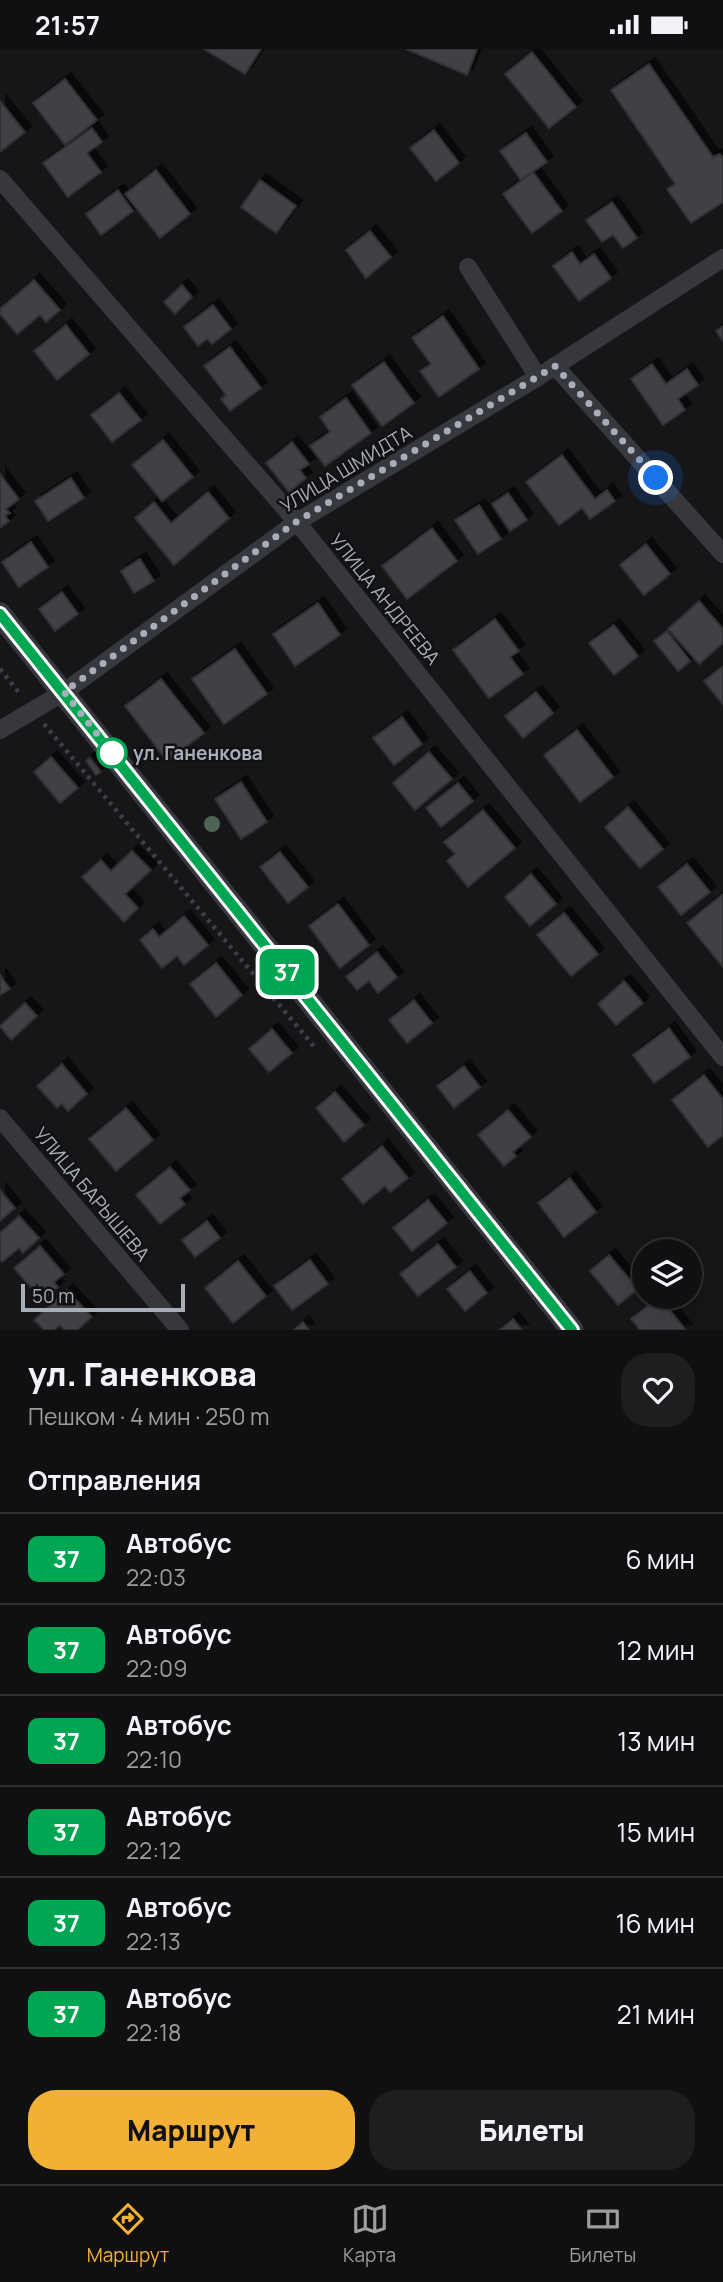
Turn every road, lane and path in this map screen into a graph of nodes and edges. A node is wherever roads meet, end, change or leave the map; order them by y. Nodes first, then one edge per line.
1 (0, 179) edge
2 (723, 258) edge
3 (468, 267) dead end
4 (555, 366) junction
5 (538, 377) junction
6 (296, 522) junction
7 (723, 554) edge
8 (0, 614) edge
9 (0, 669) edge
10 (64, 692) junction
11 (33, 711) junction
12 (0, 730) edge
13 (320, 1054) dead end
14 (723, 1057) edge
15 (0, 1118) edge
16 (180, 1330) edge
17 (572, 1330) edge

1 - 6 street, УЛИЦА АНДРЕЕВА
2 - 4 street, УЛИЦА ШМИДТА
3 - 5 street
4 - 5 street, УЛИЦА ШМИДТА
4 - 7 street
5 - 6 street, УЛИЦА ШМИДТА
6 - 10 street, УЛИЦА ШМИДТА
6 - 14 street, УЛИЦА АНДРЕЕВА
8 - 10 street
9 - 11 path
10 - 11 street, УЛИЦА ШМИДТА
10 - 17 street
11 - 12 street, УЛИЦА ШМИДТА
11 - 13 path
15 - 16 street, УЛИЦА БАРЫШЕВА

